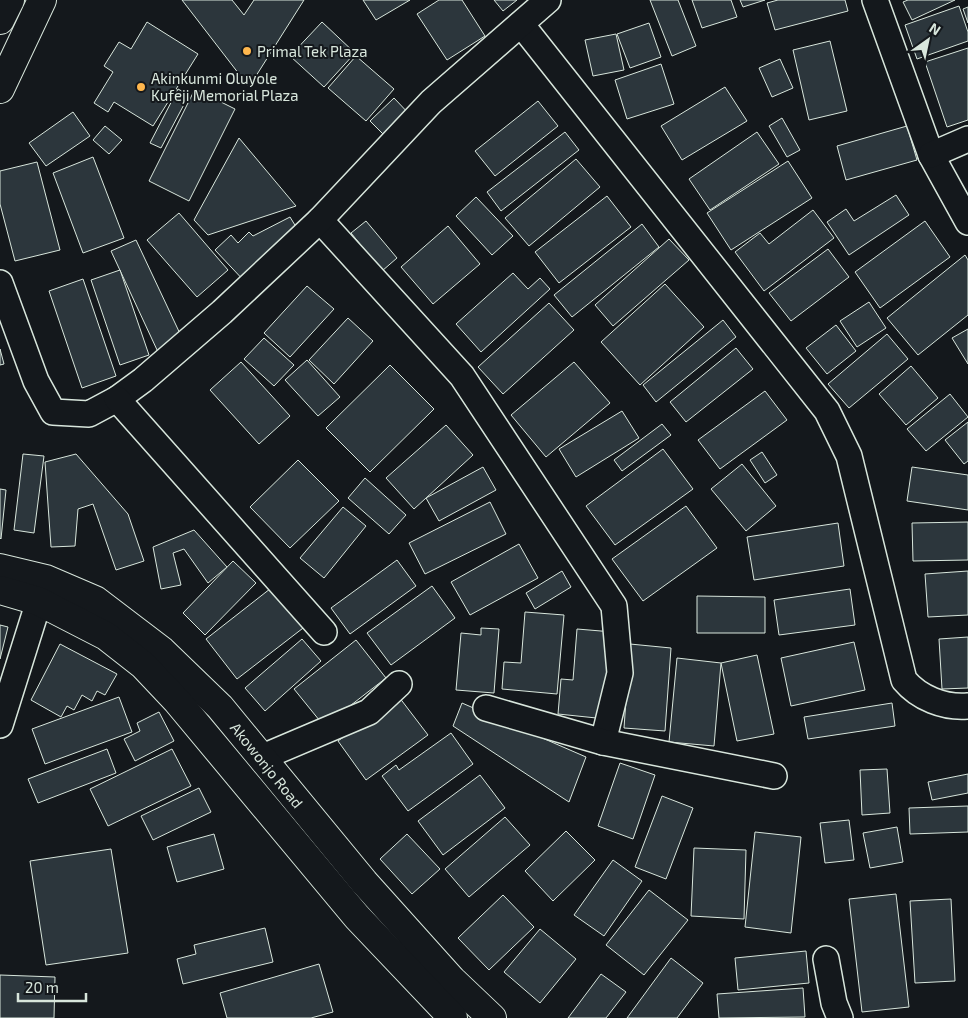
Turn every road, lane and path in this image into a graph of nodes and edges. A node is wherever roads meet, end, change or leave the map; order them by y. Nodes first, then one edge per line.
1 (42, 0) edge
2 (548, 0) edge
3 (875, 0) edge
4 (521, 24) junction
5 (0, 89) edge
6 (968, 139) edge
7 (931, 155) junction
8 (320, 220) junction
9 (968, 222) edge
10 (0, 283) edge
11 (117, 399) junction
12 (0, 568) edge
13 (0, 590) edge
14 (42, 590) junction
15 (324, 632) dead end
16 (399, 684) dead end
17 (968, 706) edge
18 (486, 708) dead end
19 (0, 725) edge
20 (603, 742) junction
21 (262, 757) junction
22 (774, 776) dead end
23 (826, 959) dead end
24 (453, 1018) edge
25 (492, 1018) edge
26 (840, 1018) edge

1 - 5 main road
2 - 4 street
3 - 7 street
4 - 8 street
4 - 17 street
6 - 7 street
7 - 9 street
8 - 11 street
8 - 20 street
10 - 11 street
11 - 15 street
12 - 14 main road, Akowonjo Road
13 - 14 main road, Akowonjo Road
14 - 19 street
14 - 21 main road, Akowonjo Road
14 - 24 main road, Akowonjo Road
16 - 21 street
18 - 20 street
20 - 22 street
21 - 25 main road, Akowonjo Road
23 - 26 street

